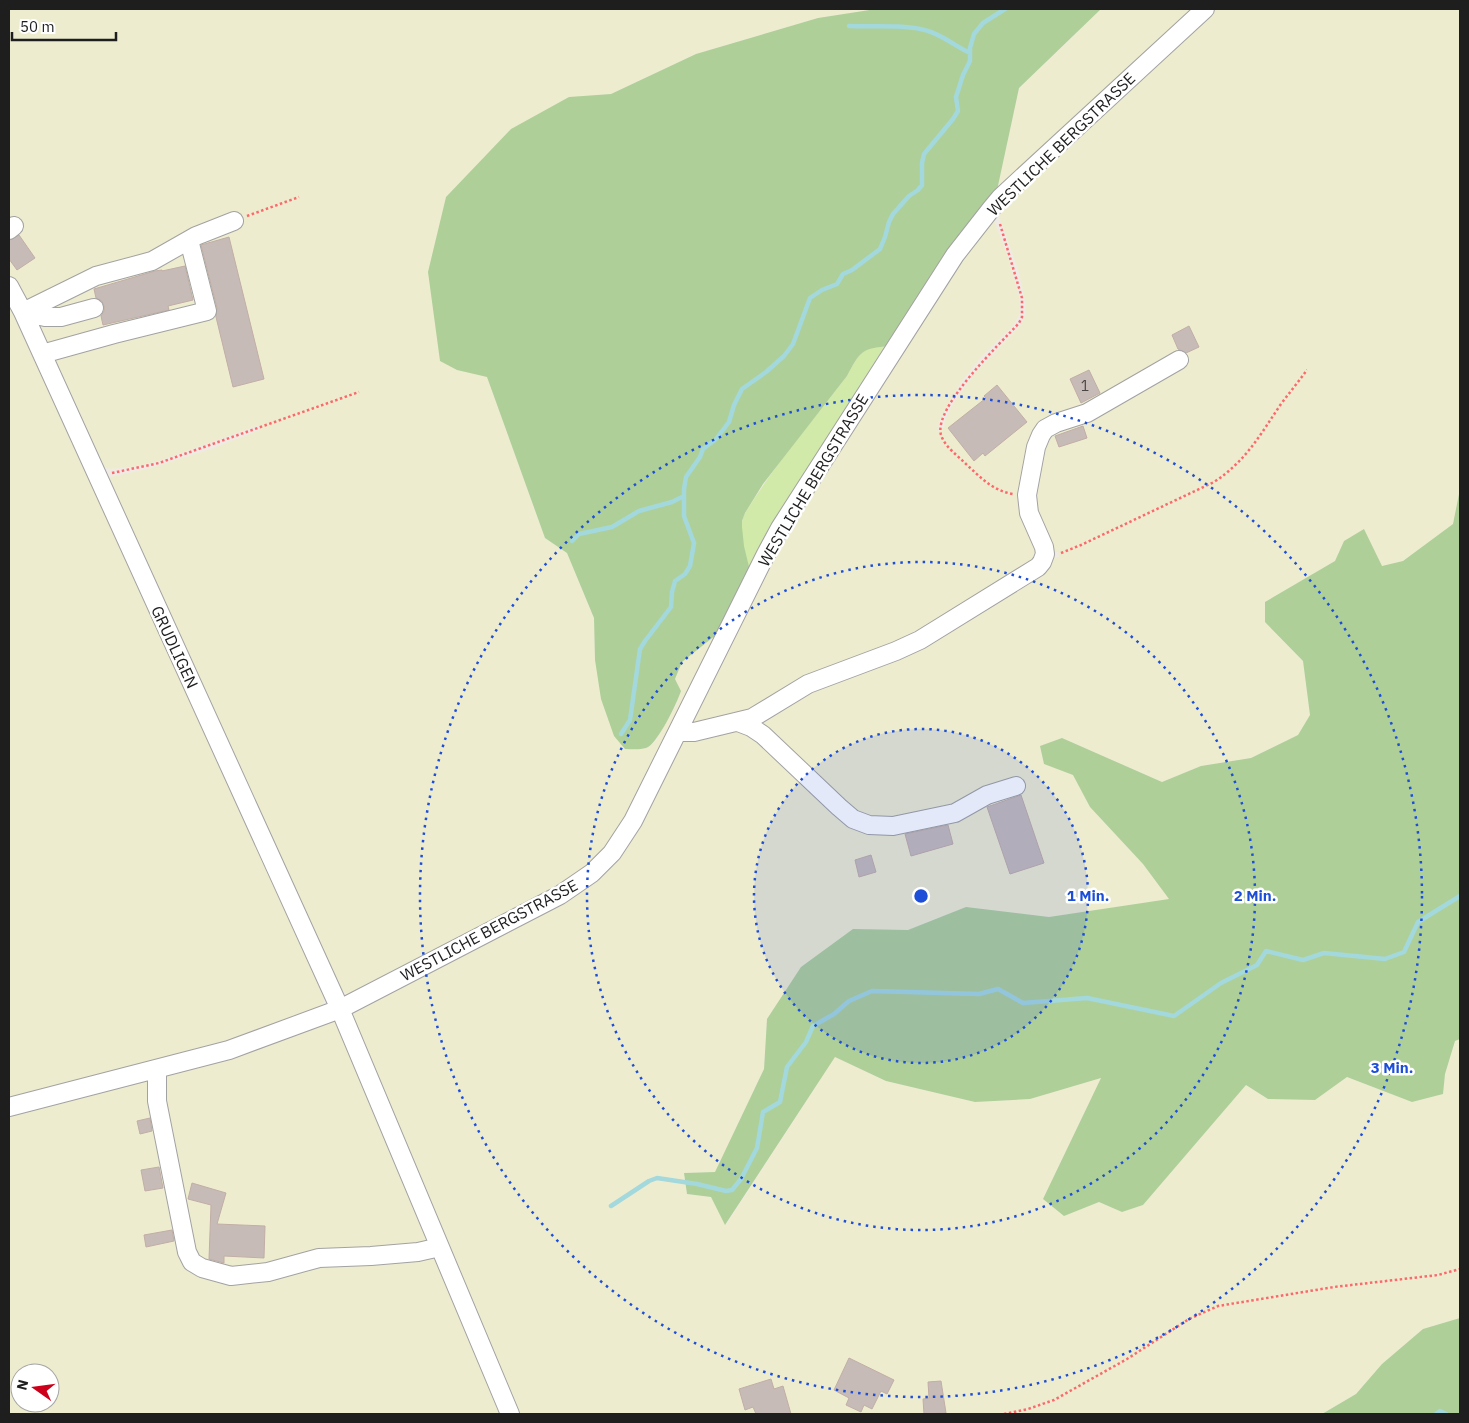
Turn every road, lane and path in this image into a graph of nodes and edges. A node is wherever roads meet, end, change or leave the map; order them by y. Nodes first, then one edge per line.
1 (1205, 9) edge
2 (299, 198) dead end
3 (991, 208) junction
4 (234, 221) joint
5 (189, 240) junction
6 (9, 286) edge
7 (94, 308) dead end
8 (24, 312) junction
9 (42, 354) junction
10 (1179, 360) dead end
11 (1308, 370) dead end
12 (359, 392) dead end
13 (97, 475) junction
14 (1027, 495) junction
15 (1045, 554) junction
16 (738, 722) junction
17 (678, 732) junction
18 (1016, 786) dead end
19 (340, 1009) junction
20 (157, 1069) junction
21 (9, 1107) edge
22 (440, 1246) junction
23 (1460, 1269) edge
24 (510, 1414) edge
25 (1004, 1414) edge

1 - 3 street, WESTLICHE BERGSTRASSE
2 - 4 path
3 - 14 path
3 - 17 street, WESTLICHE BERGSTRASSE
4 - 5 street
5 - 8 street
5 - 9 street
6 - 8 street, GRUDLIGEN
7 - 8 street
8 - 9 street, GRUDLIGEN
9 - 13 street, GRUDLIGEN
10 - 14 street
11 - 15 path
12 - 13 path
13 - 19 street, GRUDLIGEN
14 - 15 street
15 - 16 street
16 - 17 street
16 - 18 street
17 - 19 street, WESTLICHE BERGSTRASSE
19 - 20 street, WESTLICHE BERGSTRASSE
19 - 22 street, GRUDLIGEN
20 - 21 street, WESTLICHE BERGSTRASSE
20 - 22 street
22 - 24 street, GRUDLIGEN
23 - 25 path

